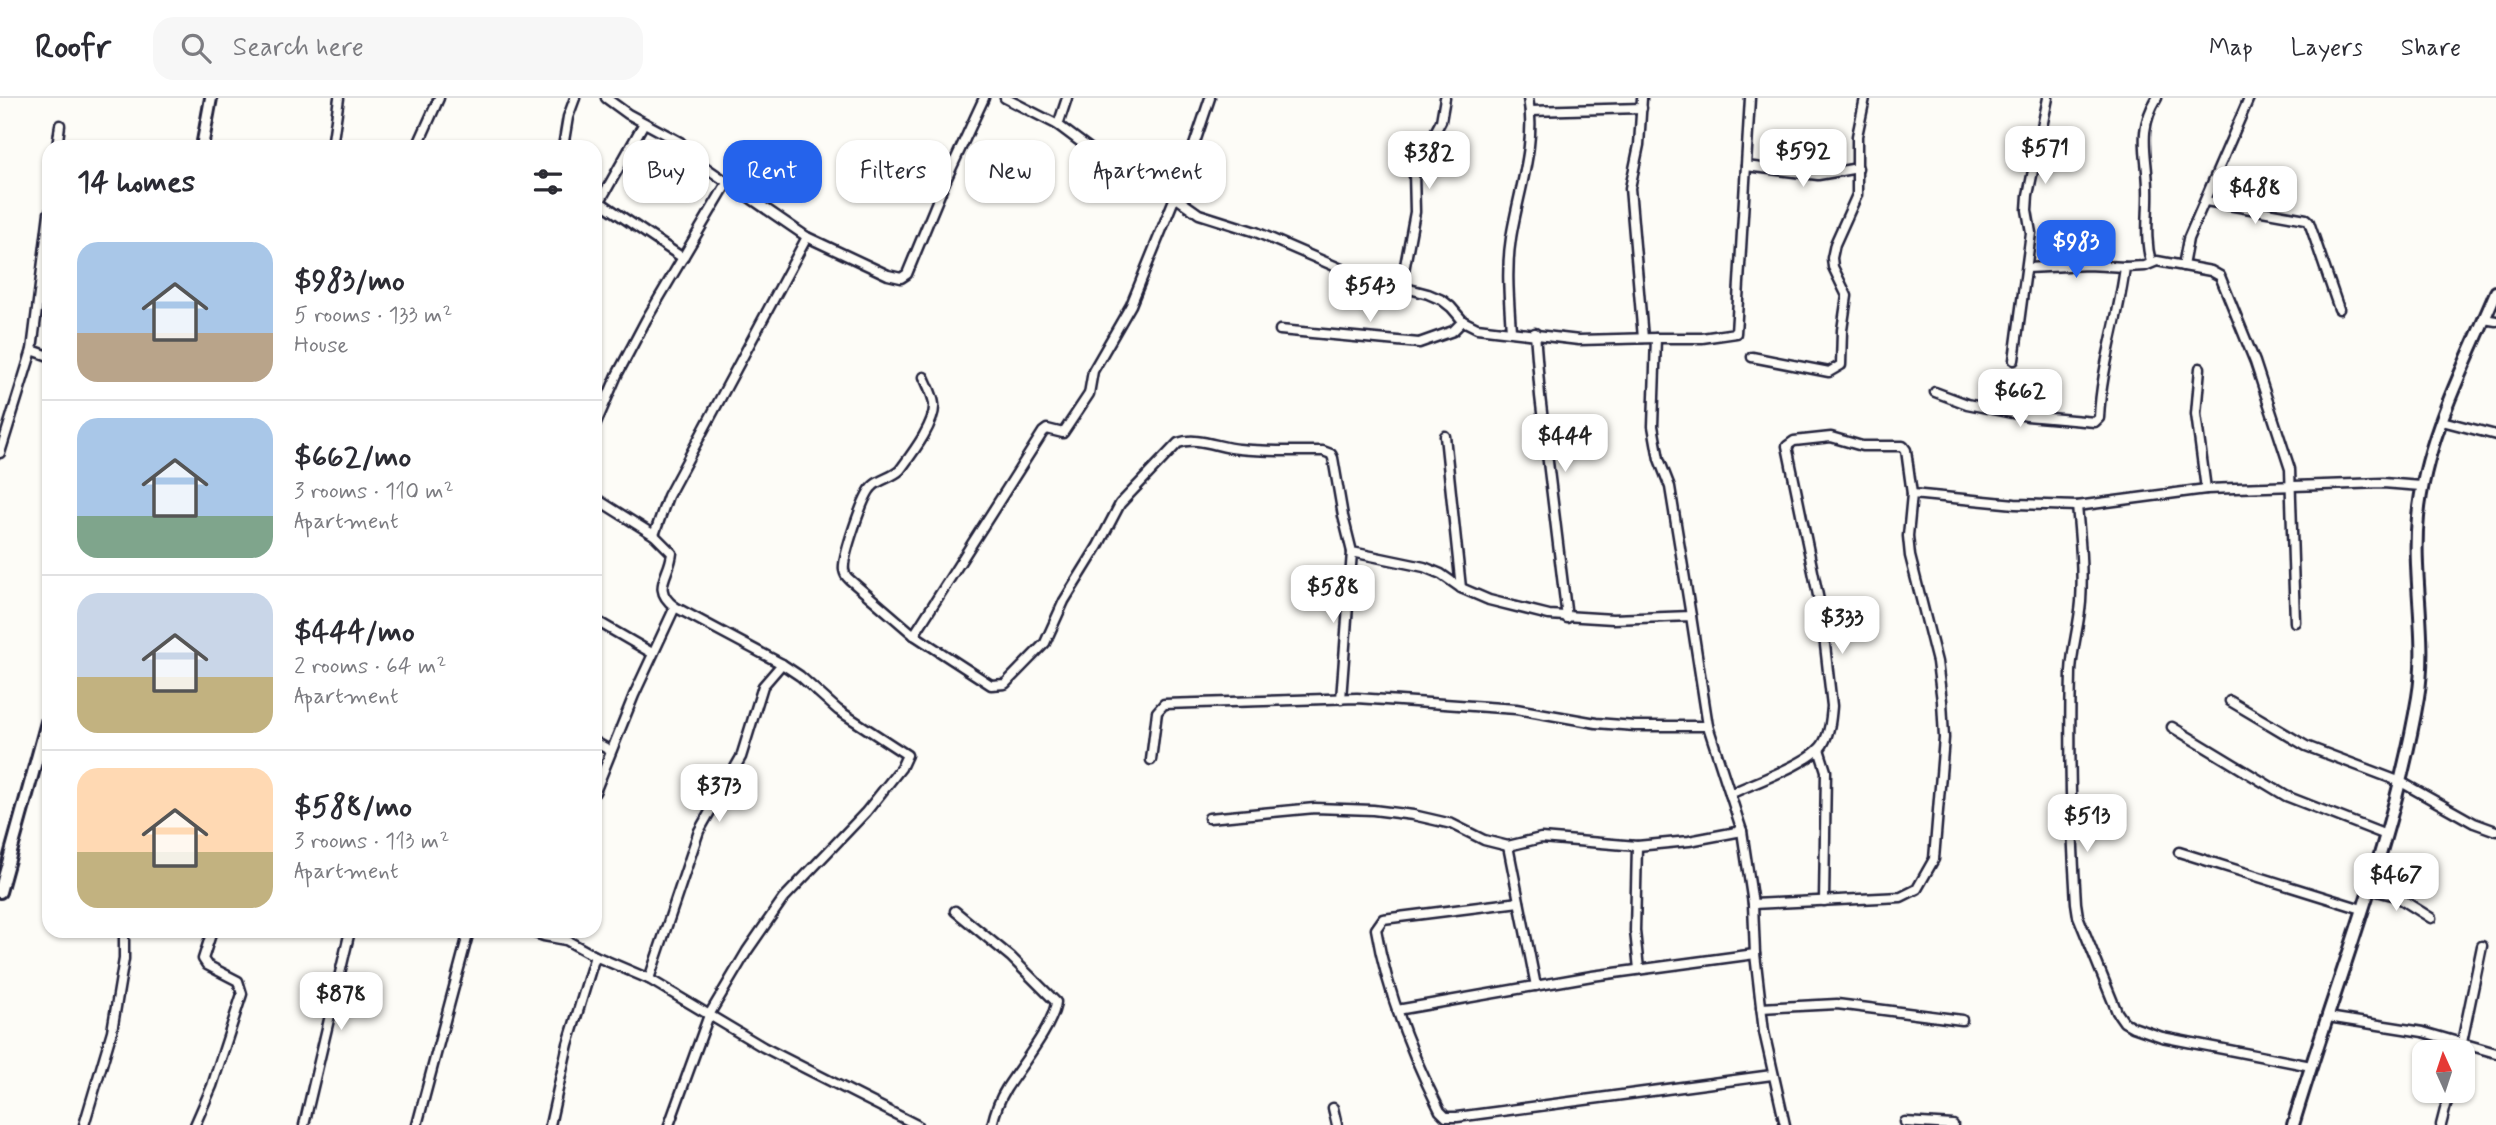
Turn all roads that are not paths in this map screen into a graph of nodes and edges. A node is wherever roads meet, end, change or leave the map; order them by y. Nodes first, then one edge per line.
1 (211, 98) edge
2 (339, 98) edge
3 (439, 98) edge
4 (575, 98) edge
5 (606, 98) edge
6 (984, 98) edge
7 (1005, 98) edge
8 (1067, 98) edge
9 (1210, 98) edge
10 (1445, 98) edge
11 (1528, 98) edge
12 (1642, 98) edge
13 (1750, 98) edge
14 (1864, 98) edge
15 (2048, 98) edge
16 (2157, 98) edge
17 (2249, 98) edge
18 (1642, 108) junction
19 (1530, 111) junction
20 (644, 123) junction
21 (60, 125) dead end
22 (1058, 125) junction
23 (58, 140) edge
24 (203, 140) edge
25 (333, 140) edge
26 (420, 140) edge
27 (564, 140) edge
28 (1078, 140) edge
29 (1196, 140) edge
30 (1746, 166) junction
31 (1858, 167) junction
32 (723, 180) edge
33 (723, 190) edge
34 (602, 197) edge
35 (2206, 201) junction
36 (757, 203) edge
37 (1173, 203) edge
38 (1183, 203) edge
39 (602, 209) edge
40 (807, 237) junction
41 (683, 258) junction
42 (2151, 262) junction
43 (2183, 266) junction
44 (2125, 267) junction
45 (2027, 268) junction
46 (42, 269) edge
47 (1401, 287) junction
48 (2496, 292) edge
49 (2339, 309) dead end
50 (2490, 320) edge
51 (1463, 321) junction
52 (1280, 330) dead end
53 (1511, 331) junction
54 (1535, 333) junction
55 (1643, 338) junction
56 (1656, 338) junction
57 (32, 350) junction
58 (42, 354) edge
59 (1752, 357) dead end
60 (2014, 360) dead end
61 (2200, 368) dead end
62 (924, 377) dead end
63 (1935, 392) dead end
64 (602, 411) edge
65 (2442, 421) junction
66 (2496, 435) edge
67 (1445, 436) dead end
68 (0, 453) edge
69 (2292, 486) junction
70 (2421, 486) junction
71 (2206, 489) junction
72 (1912, 494) junction
73 (602, 502) edge
74 (2077, 506) junction
75 (654, 535) junction
76 (1352, 552) junction
77 (1461, 587) junction
78 (675, 607) junction
79 (1690, 617) junction
80 (1567, 618) junction
81 (2295, 622) dead end
82 (602, 624) edge
83 (914, 635) junction
84 (652, 653) junction
85 (782, 664) junction
86 (1341, 698) junction
87 (2230, 701) dead end
88 (1708, 726) junction
89 (2172, 727) dead end
90 (42, 740) edge
91 (602, 746) edge
92 (1819, 749) junction
93 (611, 751) junction
94 (1151, 761) dead end
95 (602, 774) edge
96 (2401, 782) junction
97 (1730, 793) junction
98 (1209, 818) dead end
99 (1742, 831) junction
100 (2496, 831) edge
101 (2386, 835) junction
102 (1508, 846) junction
103 (1637, 846) junction
104 (2179, 852) dead end
105 (2369, 889) junction
106 (0, 892) edge
107 (1824, 901) junction
108 (1519, 902) junction
109 (1753, 904) junction
110 (2362, 909) junction
111 (955, 911) dead end
112 (2431, 918) dead end
113 (124, 938) edge
114 (210, 938) edge
115 (348, 938) edge
116 (468, 938) edge
117 (559, 938) edge
118 (2482, 946) dead end
119 (1755, 954) junction
120 (595, 956) junction
121 (1639, 970) junction
122 (649, 979) junction
123 (1536, 986) junction
124 (1761, 1008) junction
125 (1397, 1010) junction
126 (709, 1015) junction
127 (2328, 1017) junction
128 (1962, 1020) dead end
129 (2442, 1040) edge
130 (2463, 1040) edge
131 (2475, 1050) edge
132 (2496, 1053) edge
133 (2311, 1066) junction
134 (1772, 1075) junction
135 (2447, 1103) edge
136 (1333, 1108) dead end
137 (1905, 1122) dead end
138 (84, 1125) edge
139 (195, 1125) edge
140 (304, 1125) edge
141 (417, 1125) edge
142 (550, 1125) edge
143 (669, 1125) edge
144 (917, 1125) edge
145 (992, 1125) edge
146 (1337, 1125) edge
147 (1784, 1125) edge
148 (1953, 1125) edge
149 (2294, 1125) edge
150 (2441, 1125) edge

1 - 24 street
2 - 25 street
3 - 26 street
4 - 27 street
5 - 20 street
6 - 40 street
7 - 22 street
8 - 22 street
9 - 29 street
10 - 47 street
11 - 19 street
12 - 18 street
13 - 30 street
14 - 31 street
15 - 45 street
16 - 42 street
17 - 35 street
18 - 19 street
18 - 55 street
19 - 53 street
20 - 32 street
20 - 34 street
21 - 23 street
22 - 28 street
30 - 31 street
30 - 56 street
31 - 59 street
33 - 41 street
35 - 43 street
35 - 49 street
36 - 40 street
37 - 83 street
38 - 47 street
39 - 41 street
40 - 75 street
41 - 64 street
42 - 43 street
42 - 44 street
43 - 69 street
44 - 45 street
44 - 63 street
45 - 60 street
46 - 57 street
47 - 51 street
48 - 50 street
50 - 65 street
51 - 52 street
51 - 53 street
53 - 54 street
54 - 55 street
54 - 80 street
55 - 56 street
56 - 79 street
57 - 58 street
57 - 68 street
61 - 71 street
62 - 83 street
65 - 66 street
65 - 70 street
67 - 77 street
69 - 70 street
69 - 71 street
69 - 81 street
70 - 96 street
71 - 74 street
72 - 74 street
72 - 92 street
72 - 107 street
73 - 75 street
74 - 133 street
75 - 78 street
76 - 77 street
76 - 83 street
76 - 86 street
77 - 80 street
78 - 84 street
78 - 85 street
79 - 80 street
79 - 88 street
82 - 84 street
84 - 93 street
85 - 122 street
85 - 126 street
86 - 88 street
86 - 94 street
87 - 96 street
88 - 97 street
89 - 101 street
90 - 106 street
91 - 93 street
92 - 97 street
92 - 107 street
93 - 95 street
96 - 100 street
96 - 101 street
97 - 99 street
98 - 102 street
99 - 103 street
99 - 109 street
101 - 105 street
102 - 103 street
102 - 108 street
103 - 121 street
104 - 110 street
105 - 110 street
105 - 112 street
107 - 109 street
108 - 123 street
108 - 125 street
109 - 119 street
110 - 127 street
111 - 145 street
113 - 138 street
114 - 139 street
115 - 140 street
116 - 141 street
117 - 120 street
118 - 130 street
119 - 121 street
119 - 124 street
120 - 122 street
120 - 142 street
121 - 123 street
122 - 126 street
123 - 125 street
124 - 128 street
124 - 134 street
125 - 134 street
126 - 143 street
126 - 144 street
127 - 129 street
127 - 133 street
131 - 132 street
133 - 149 street
134 - 147 street
135 - 150 street
136 - 146 street
137 - 148 street

